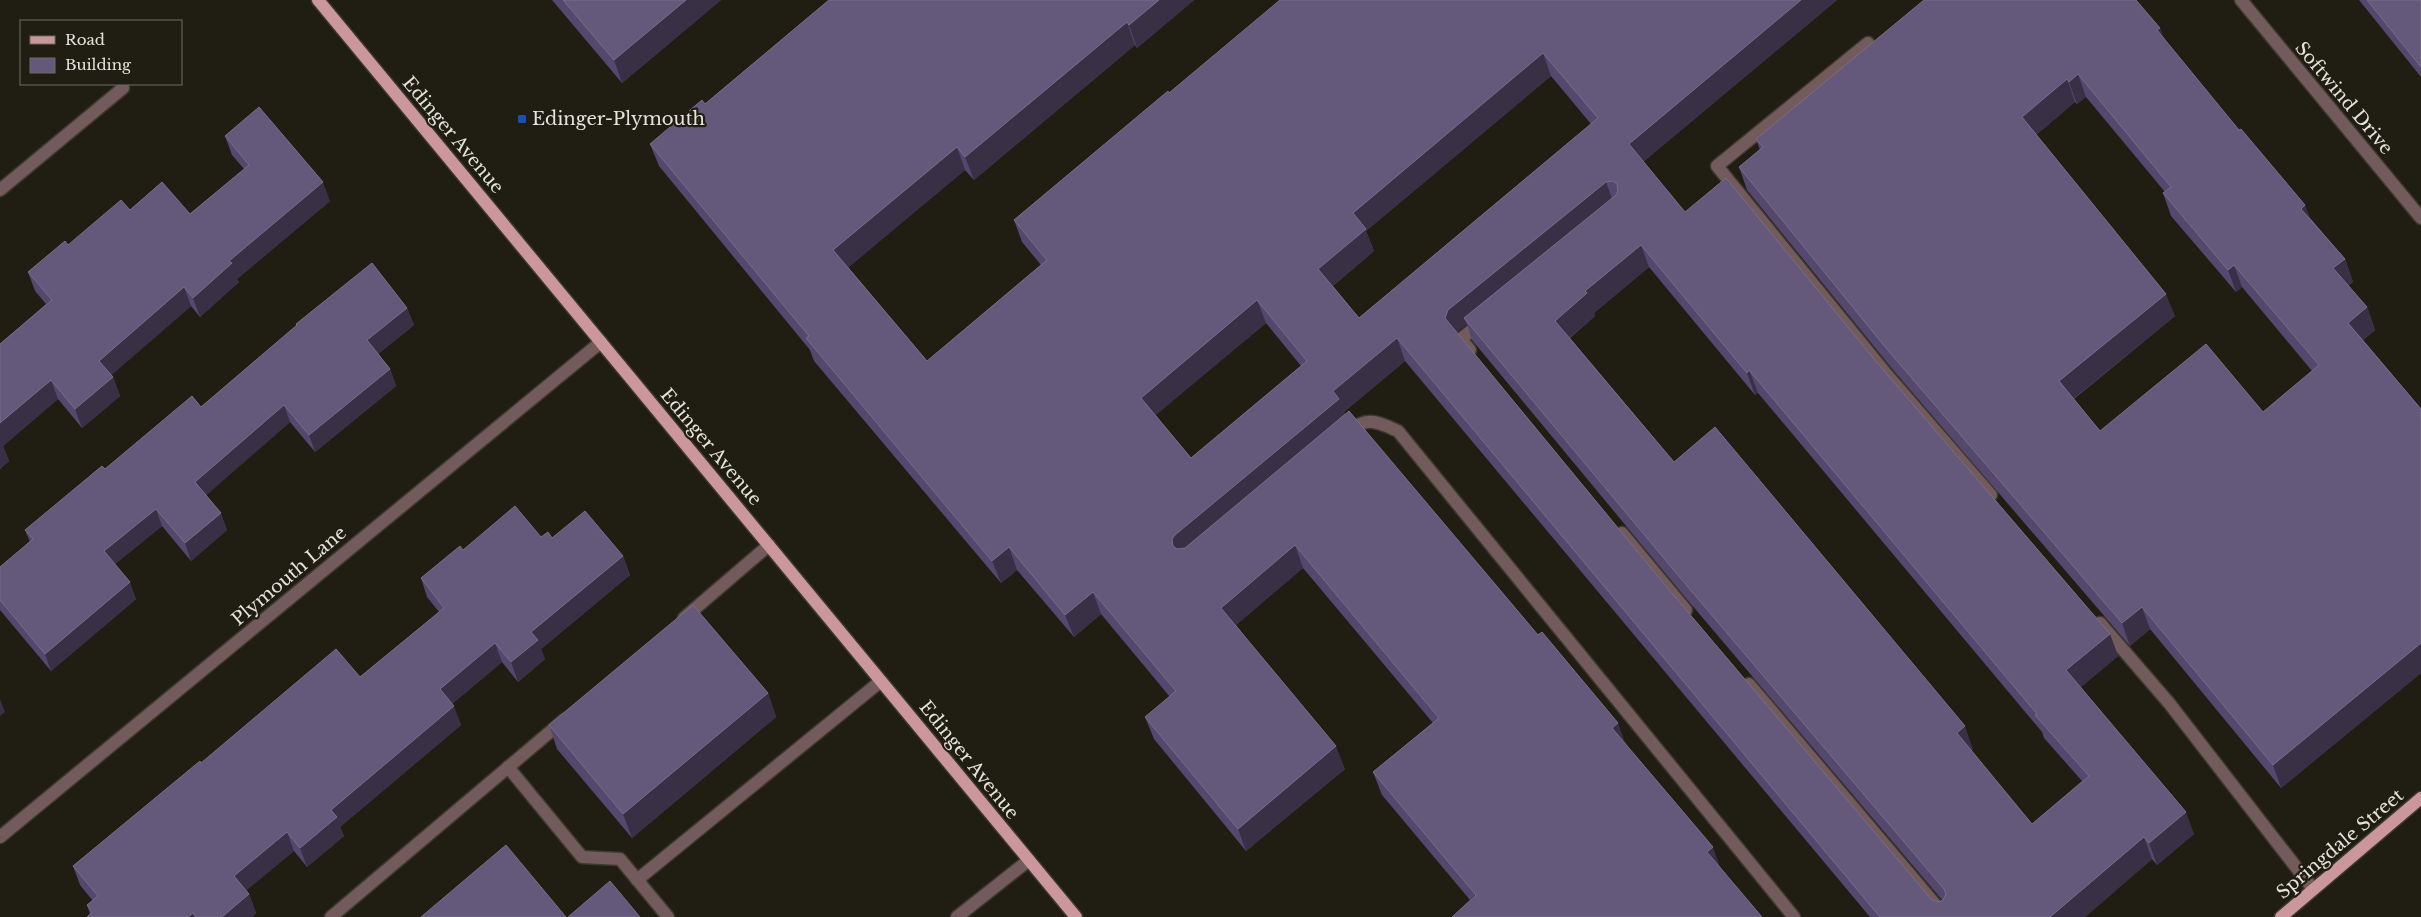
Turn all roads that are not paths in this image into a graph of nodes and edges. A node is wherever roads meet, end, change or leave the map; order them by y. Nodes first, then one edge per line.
1 (318, 0) edge
2 (2241, 0) edge
3 (1868, 43) dead end
4 (123, 88) dead end
5 (0, 190) edge
6 (2421, 218) edge
7 (1491, 315) edge
8 (601, 342) junction
9 (1480, 362) edge
10 (1336, 441) edge
11 (1997, 502) edge
12 (1616, 526) edge
13 (769, 545) junction
14 (2092, 614) edge
15 (1692, 617) edge
16 (672, 628) edge
17 (1742, 677) edge
18 (881, 681) junction
19 (575, 710) edge
20 (508, 767) junction
21 (2421, 798) edge
22 (0, 837) edge
23 (1029, 860) junction
24 (638, 880) junction
25 (2313, 889) junction
26 (331, 917) edge
27 (668, 917) edge
28 (957, 917) edge
29 (1076, 917) edge
30 (1794, 917) edge
31 (1946, 917) edge
32 (2281, 917) edge

1 - 8 main road, Edinger Avenue
2 - 6 street, Softwind Drive
3 - 11 street
4 - 5 street
7 - 9 street
8 - 13 main road, Edinger Avenue
8 - 22 street, Plymouth Lane
10 - 30 street
12 - 15 street
13 - 16 street
13 - 18 main road, Edinger Avenue
14 - 25 street
17 - 31 street
18 - 23 main road, Edinger Avenue
18 - 24 street
19 - 20 street
20 - 24 street
20 - 26 street
21 - 25 main road, Springdale Street
23 - 28 street
23 - 29 main road, Edinger Avenue
24 - 27 street
25 - 32 main road, Springdale Street

